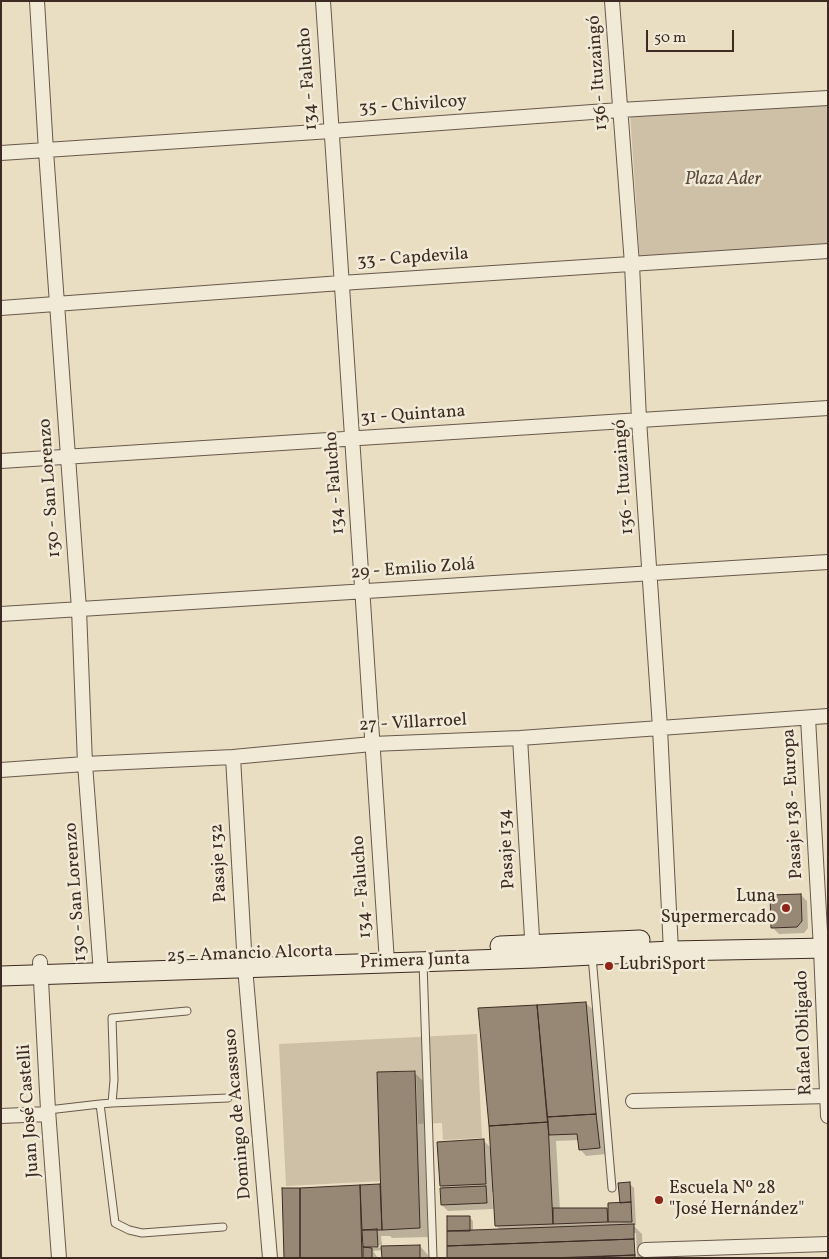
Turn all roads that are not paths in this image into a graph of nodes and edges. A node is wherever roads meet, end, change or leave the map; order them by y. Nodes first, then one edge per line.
1 (37, 1) edge
2 (323, 1) edge
3 (612, 1) edge
4 (828, 98) edge
5 (620, 110) junction
6 (331, 131) junction
7 (46, 151) junction
8 (1, 154) edge
9 (828, 251) edge
10 (632, 264) junction
11 (341, 283) junction
12 (57, 304) junction
13 (1, 308) edge
14 (828, 408) edge
15 (639, 420) junction
16 (352, 439) junction
17 (67, 457) junction
18 (1, 461) edge
19 (828, 562) edge
20 (650, 574) junction
21 (362, 592) junction
22 (79, 609) junction
23 (1, 614) edge
24 (828, 716) edge
25 (808, 718) junction
26 (660, 728) junction
27 (520, 738) junction
28 (372, 744) junction
29 (233, 757) junction
30 (85, 764) junction
31 (1, 770) edge
32 (824, 942) edge
33 (671, 945) junction
34 (533, 952) junction
35 (386, 956) junction
36 (592, 956) junction
37 (244, 961) junction
38 (423, 961) junction
39 (1, 964) edge
40 (101, 966) junction
41 (40, 968) junction
42 (1, 976) edge
43 (187, 1011) dead end
44 (827, 1096) edge
45 (228, 1098) dead end
46 (633, 1101) dead end
47 (112, 1103) junction
48 (100, 1104) junction
49 (48, 1112) junction
50 (1, 1116) edge
51 (828, 1116) edge
52 (612, 1188) dead end
53 (222, 1227) dead end
54 (828, 1244) edge
55 (645, 1250) dead end
56 (59, 1258) edge
57 (270, 1258) edge
58 (433, 1258) edge

1 - 7 street, 130 - San Lorenzo
2 - 6 street, 134 - Falucho
3 - 5 street, 136 - Ituzaingó
4 - 5 street, 35 - Chivilcoy
5 - 6 street, 35 - Chivilcoy
5 - 10 street, 136 - Ituzaingó
6 - 7 street, 35 - Chivilcoy
6 - 11 street, 134 - Falucho
7 - 8 street, 35 - Chivilcoy
7 - 12 street, 130 - San Lorenzo
9 - 10 street, 33 - Capdevila
10 - 11 street, 33 - Capdevila
10 - 15 street, 136 - Ituzaingó
11 - 12 street, 33 - Capdevila
11 - 16 street, 134 - Falucho
12 - 13 street, 33 - Capdevila
12 - 17 street, 130 - San Lorenzo
14 - 15 street, 31 - Quintana
15 - 16 street, 31 - Quintana
15 - 20 street, 136 - Ituzaingó
16 - 17 street, 31 - Quintana
16 - 21 street, 134 - Falucho
17 - 18 street, 31 - Quintana
17 - 22 street, 130 - San Lorenzo
19 - 20 street, 29 - Emilio Zolá
20 - 21 street, 29 - Emilio Zolá
20 - 26 street, 136 - Ituzaingó
21 - 22 street, 29 - Emilio Zolá
21 - 28 street, 134 - Falucho
22 - 23 street, 29 - Emilio Zolá
22 - 30 street, 130 - San Lorenzo
24 - 25 street, 27 - Villarroel
25 - 26 street, 27 - Villarroel
25 - 32 street, Pasaje 138 - Europa
26 - 27 street, 27 - Villarroel
26 - 33 street, 136 - Ituzaingó
27 - 28 street, 27 - Villarroel
27 - 34 street, Pasaje 134
28 - 29 street, 27 - Villarroel
28 - 35 street, 134 - Falucho
29 - 30 street, 27 - Villarroel
29 - 37 street, Pasaje 132
30 - 31 street, 27 - Villarroel
30 - 40 street, 130 - San Lorenzo
32 - 33 main road
32 - 44 street, Rafael Obligado
33 - 34 main road
33 - 36 main road, Primera Junta
34 - 35 main road
34 - 36 main road, Primera Junta
34 - 38 main road, Primera Junta
35 - 37 main road, Primera Junta
35 - 38 main road, Primera Junta
36 - 52 lane
37 - 40 main road, Primera Junta
37 - 57 street, Domingo de Acassuso
38 - 58 lane
39 - 41 main road
40 - 41 main road, Primera Junta
41 - 42 main road, Primera Junta
41 - 49 street, Juan José Castelli
43 - 47 lane
44 - 46 street
44 - 51 street, Rafael Obligado
45 - 47 lane
47 - 48 lane
48 - 49 lane
48 - 53 lane
49 - 50 street
49 - 56 street, Juan José Castelli
54 - 55 street

